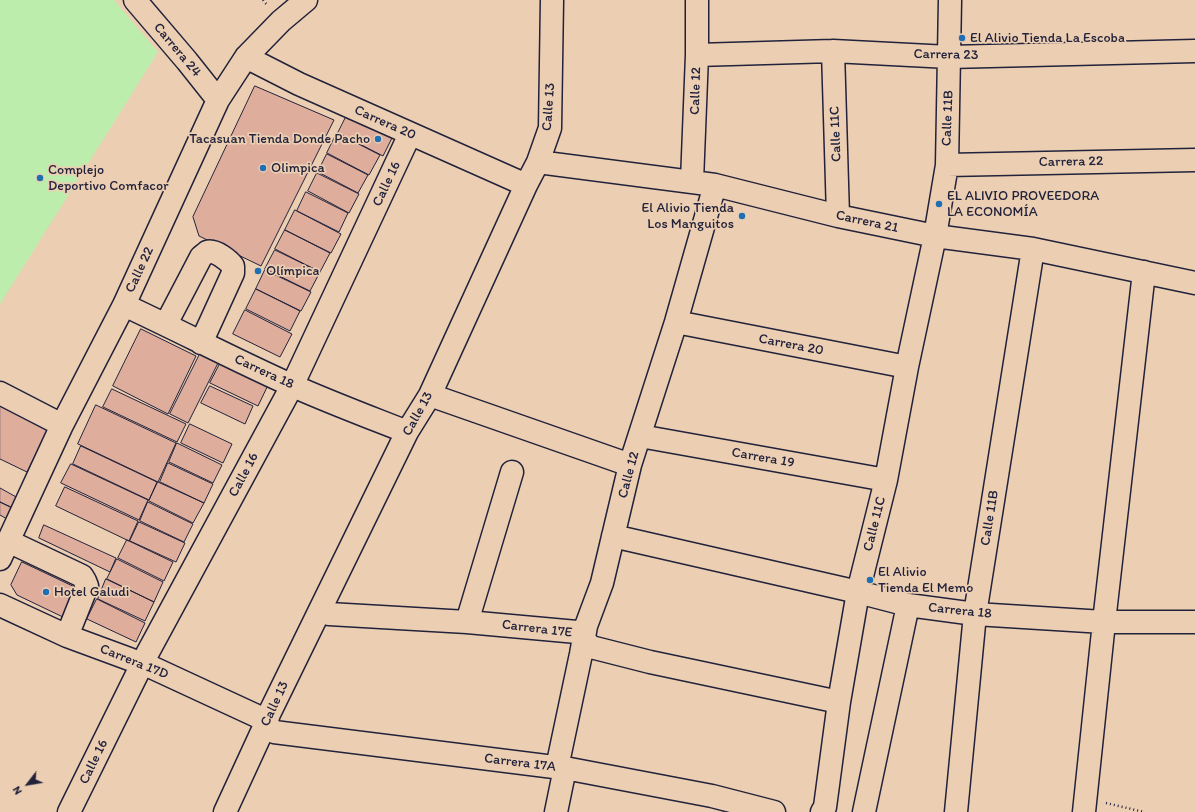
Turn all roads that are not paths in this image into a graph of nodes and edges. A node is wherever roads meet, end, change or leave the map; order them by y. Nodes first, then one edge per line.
1 (135, 0) edge
2 (306, 0) edge
3 (552, 0) edge
4 (698, 0) edge
5 (950, 0) edge
6 (833, 51) junction
7 (1195, 51) edge
8 (697, 55) junction
9 (246, 57) junction
10 (950, 57) junction
11 (218, 100) junction
12 (410, 134) junction
13 (1195, 160) edge
14 (538, 162) junction
15 (947, 165) junction
16 (692, 181) junction
17 (526, 185) junction
18 (715, 185) junction
19 (838, 216) junction
20 (935, 236) junction
21 (1033, 249) junction
22 (1144, 272) junction
23 (1195, 284) edge
24 (124, 306) junction
25 (676, 322) junction
26 (166, 324) junction
27 (201, 343) junction
28 (907, 367) junction
29 (292, 386) junction
30 (0, 393) edge
31 (430, 395) junction
32 (62, 425) junction
33 (407, 432) junction
34 (640, 436) junction
35 (630, 465) junction
36 (512, 472) dead end
37 (886, 480) junction
38 (613, 536) junction
39 (4, 550) edge
40 (858, 592) junction
41 (0, 605) edge
42 (908, 605) junction
43 (320, 610) junction
44 (975, 614) junction
45 (467, 622) junction
46 (1104, 622) junction
47 (1195, 622) edge
48 (67, 636) junction
49 (584, 640) junction
50 (142, 664) junction
51 (839, 702) junction
52 (266, 724) junction
53 (562, 768) junction
54 (711, 804) edge
55 (1085, 805) edge
56 (69, 812) edge
57 (225, 812) edge
58 (556, 812) edge
59 (774, 812) edge
60 (822, 812) edge
61 (864, 812) edge
62 (868, 812) edge
63 (956, 812) edge

1 - 11 street, Carrera 24
2 - 9 street, Calle 22
3 - 14 street, Calle 13
4 - 8 street, Calle 12
5 - 10 street, Calle 11B
6 - 8 street, Carrera 23
6 - 10 street, Carrera 23
6 - 19 street, Calle 11C
7 - 10 street, Carrera 23
8 - 16 street, Calle 12
9 - 11 street, Calle 22
9 - 12 street, Carrera 20
10 - 15 street, Calle 11B
11 - 24 street, Calle 22
12 - 17 street, Carrera 20
12 - 29 street, Calle 16
13 - 15 street, Carrera 22
14 - 16 street, Carrera 21
14 - 17 street, Calle 13
15 - 20 street, Calle 11B
16 - 18 street, Carrera 21
17 - 31 street, Calle 13
18 - 19 street, Carrera 21
18 - 25 street, Calle 12
19 - 20 street, Carrera 21
20 - 21 street, Carrera 21
20 - 28 street, Calle 11C
21 - 22 street, Carrera 21
21 - 44 street, Calle 11B
22 - 23 street, Carrera 21
22 - 46 street
24 - 26 street, Carrera 18
24 - 32 street, Calle 22
25 - 28 street, Carrera 20
25 - 34 street, Calle 12
26 - 27 street, Carrera 18
26 - 27 street
27 - 29 street, Carrera 18
28 - 37 street, Calle 11C
29 - 33 street, Carrera 18
29 - 50 street, Calle 16
30 - 32 street
31 - 33 street, Calle 13
31 - 35 street
32 - 39 street, Calle 22
33 - 43 street, Calle 13
34 - 35 street, Calle 12
34 - 37 street, Carrera 19
35 - 38 street, Calle 12
36 - 45 street
37 - 40 street, Calle 11C
38 - 40 street, Carrera 18
38 - 49 street, Calle 12
39 - 48 street
40 - 42 street, Carrera 18
40 - 51 street, Calle 11C
41 - 48 street, Carrera 17D
42 - 44 street, Carrera 18
42 - 61 street
43 - 45 street, Carrera 17E
43 - 52 street, Calle 13
44 - 46 street, Carrera 18
44 - 63 street, Calle 11B
45 - 49 street, Carrera 17E
46 - 47 street, Carrera 18
46 - 55 street
48 - 50 street, Carrera 17D
49 - 51 street, Carrera 17E
49 - 53 street, Calle 12
50 - 52 street, Carrera 17D
50 - 56 street, Calle 16
51 - 60 street, Calle 11C
52 - 53 street, Carrera 17A
52 - 57 street, Calle 13
53 - 54 street, Carrera 17A
53 - 58 street, Calle 12
54 - 59 street, Carrera 17A
61 - 62 street

